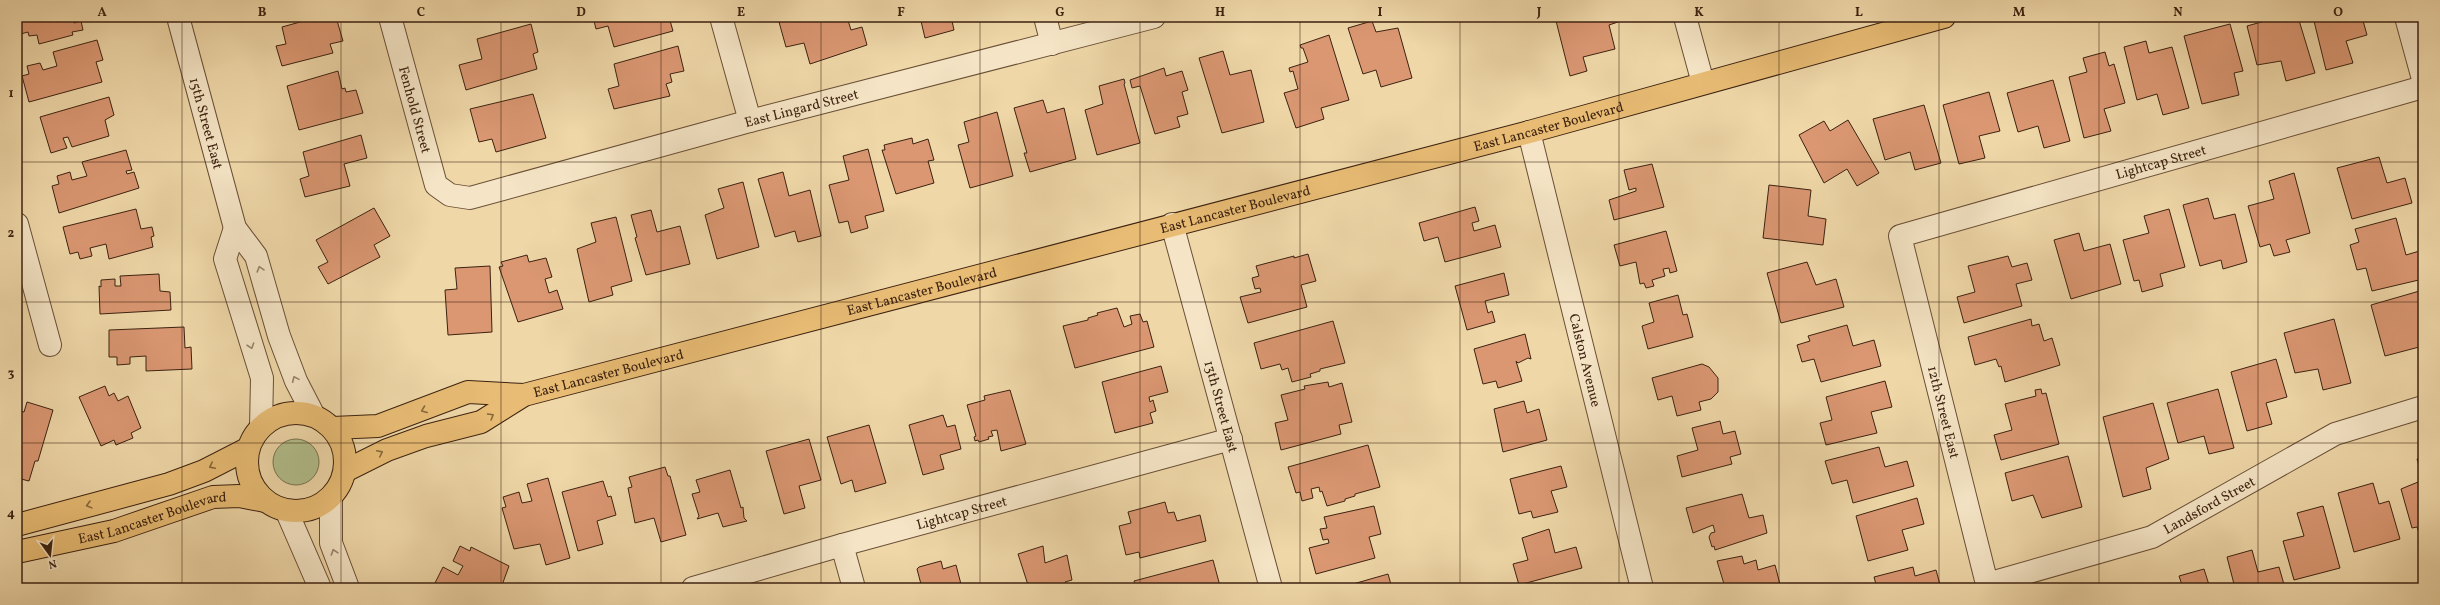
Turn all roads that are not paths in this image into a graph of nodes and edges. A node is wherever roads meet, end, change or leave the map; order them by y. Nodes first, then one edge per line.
1 (178, 17) edge
2 (390, 17) edge
3 (721, 17) edge
4 (1045, 17) edge
5 (1154, 17) edge
6 (1685, 17) edge
7 (1944, 17) edge
8 (2406, 17) edge
9 (1052, 44) junction
10 (2423, 79) edge
11 (1703, 83) junction
12 (2423, 87) edge
13 (750, 121) junction
14 (1529, 132) junction
15 (450, 195) joint
16 (17, 224) edge
17 (1172, 224) junction
18 (235, 228) junction
19 (1900, 236) joint
20 (50, 345) dead end
21 (524, 395) junction
22 (2423, 407) edge
23 (312, 414) junction
24 (261, 427) junction
25 (332, 428) junction
26 (1231, 439) junction
27 (247, 449) junction
28 (346, 471) junction
29 (331, 497) junction
30 (265, 501) junction
31 (287, 512) junction
32 (17, 525) edge
33 (842, 545) junction
34 (17, 552) edge
35 (1988, 586) edge
36 (320, 588) edge
37 (348, 588) edge
38 (693, 588) edge
39 (854, 588) edge
40 (1271, 588) edge
41 (1642, 588) edge

1 - 18 street, 15th Street East
2 - 15 street, Fenhold Street
3 - 13 street
4 - 9 street
5 - 9 street, East Lingard Street
6 - 11 street
7 - 11 main road, East Lancaster Boulevard
8 - 10 street
9 - 13 street, East Lingard Street
11 - 14 main road, East Lancaster Boulevard
12 - 19 street, Lightcap Street
13 - 15 street, East Lingard Street
14 - 17 main road, East Lancaster Boulevard
14 - 41 street, Calston Avenue
16 - 20 street
17 - 21 main road, East Lancaster Boulevard
17 - 26 street, 13th Street East
23 -> 18 street, 15th Street East
18 -> 24 street
19 - 35 street, 12th Street East
21 -> 25 main road, East Lancaster Boulevard
28 -> 21 main road, East Lancaster Boulevard
22 - 35 street, Landsford Street
23 - 24 main road
23 - 25 main road
24 - 27 main road
25 - 28 main road
26 - 33 street, Lightcap Street
26 - 40 street, 13th Street East
27 - 30 main road
27 -> 32 main road, East Lancaster Boulevard
28 - 29 main road
29 - 31 main road
37 -> 29 street
30 - 31 main road
30 - 34 main road, East Lancaster Boulevard
31 - 36 street
33 - 38 street, Lightcap Street
33 - 39 street

